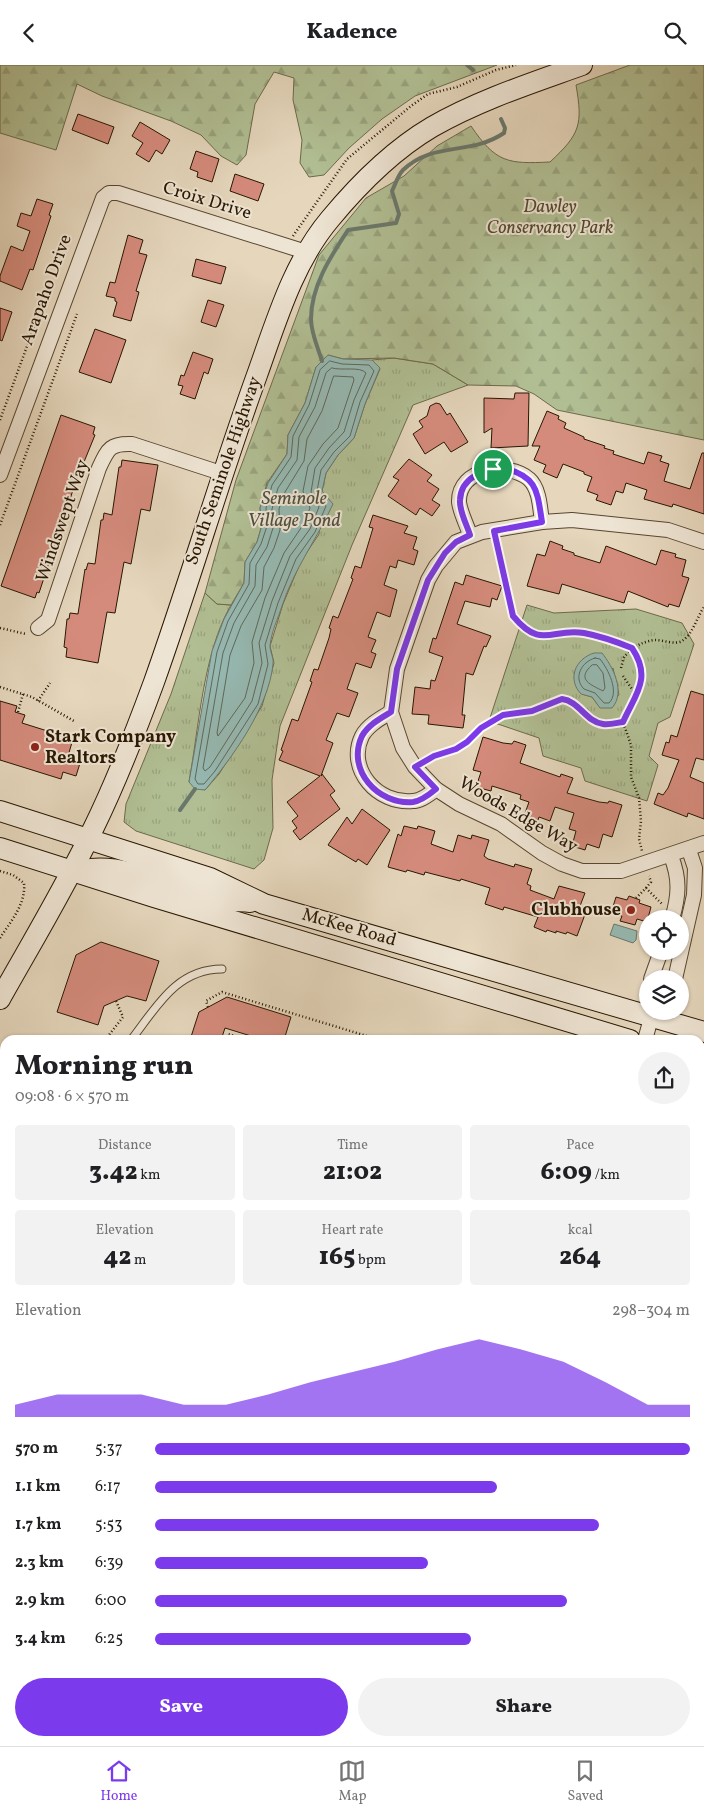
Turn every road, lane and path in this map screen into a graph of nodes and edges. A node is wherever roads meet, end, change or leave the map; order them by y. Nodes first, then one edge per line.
1 (582, 65) edge
2 (99, 203) joint
3 (306, 251) junction
4 (41, 308) dead end
5 (77, 314) dead end
6 (0, 408) edge
7 (4, 409) junction
8 (0, 420) edge
9 (222, 473) junction
10 (0, 475) edge
11 (542, 522) junction
12 (0, 525) edge
13 (494, 531) junction
14 (470, 535) junction
15 (704, 542) edge
16 (704, 607) edge
17 (0, 628) edge
18 (38, 628) joint
19 (632, 648) junction
20 (620, 667) dead end
21 (623, 676) dead end
22 (50, 683) dead end
23 (0, 687) edge
24 (23, 694) junction
25 (636, 695) junction
26 (38, 701) junction
27 (391, 712) junction
28 (18, 713) dead end
29 (74, 721) dead end
30 (623, 722) junction
31 (415, 767) junction
32 (436, 789) junction
33 (0, 811) edge
34 (88, 840) junction
35 (704, 843) edge
36 (0, 848) edge
37 (689, 850) junction
38 (671, 856) junction
39 (644, 864) junction
40 (0, 871) edge
41 (72, 871) junction
42 (636, 899) dead end
43 (264, 904) junction
44 (669, 910) edge
45 (679, 910) edge
46 (685, 910) edge
47 (0, 938) edge
48 (222, 969) dead end
49 (0, 999) edge
50 (116, 1001) dead end
51 (208, 1007) dead end
52 (650, 1024) edge
53 (704, 1032) edge
54 (109, 1035) edge
55 (135, 1035) edge
56 (364, 1035) edge
57 (613, 1035) edge

1 - 3 main road, South Seminole Highway
2 - 3 street, Croix Drive
2 - 10 street, Arapaho Drive
3 - 9 main road, South Seminole Highway
4 - 7 path
5 - 12 path
6 - 7 path
7 - 8 path
9 - 18 street, Windswept Way
9 - 34 main road, South Seminole Highway
11 - 13 street, Woods Edge Way
11 - 14 street
11 - 15 street, Woods Edge Way
13 - 14 street, Woods Edge Way
13 - 19 path
14 - 27 street, Woods Edge Way
16 - 19 path
17 - 18 path
19 - 20 path
19 - 25 path
21 - 25 path
22 - 26 path
23 - 24 path
24 - 26 path
24 - 28 path
25 - 30 path
26 - 29 path
27 - 31 street, Woods Edge Way
27 - 32 street, Woods Edge Way
30 - 31 path
30 - 39 path
31 - 32 street, Woods Edge Way
32 - 39 street, Woods Edge Way
33 - 34 main road, McKee Road
34 - 41 main road, South Seminole Highway
34 - 43 main road, McKee Road
35 - 37 street, Woods Edge Way
36 - 41 main road, McKee Road
37 - 38 street, Woods Edge Way
37 - 46 street
38 - 39 street, Woods Edge Way
38 - 45 street
40 - 47 path
41 - 43 main road
41 - 49 main road, South Seminole Highway
41 - 57 main road, McKee Road
42 - 44 path
43 - 52 main road, McKee Road
48 - 55 lane
50 - 54 path
51 - 56 path
52 - 53 main road, McKee Road

